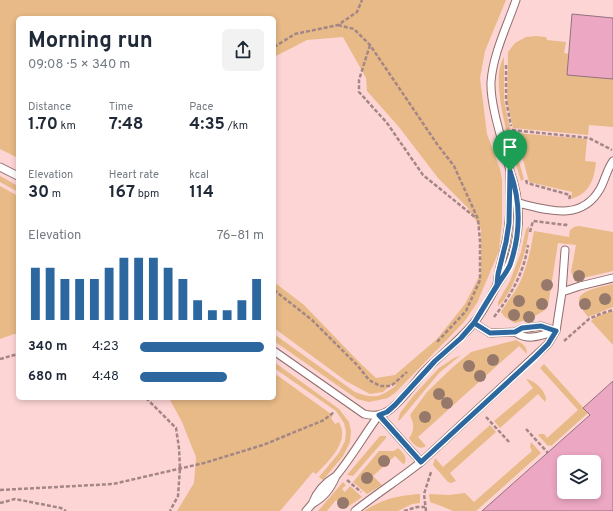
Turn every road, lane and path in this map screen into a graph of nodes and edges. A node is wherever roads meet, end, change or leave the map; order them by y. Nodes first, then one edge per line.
1 (362, 0) edge
2 (516, 0) edge
3 (338, 25) junction
4 (370, 45) junction
5 (276, 47) edge
6 (512, 130) dead end
7 (613, 151) edge
8 (613, 161) edge
9 (0, 167) edge
10 (510, 171) junction
11 (16, 175) edge
12 (518, 203) junction
13 (478, 219) junction
14 (566, 250) dead end
15 (613, 278) edge
16 (497, 285) junction
17 (276, 292) edge
18 (562, 292) junction
19 (613, 310) edge
20 (474, 323) junction
21 (556, 331) junction
22 (515, 332) junction
23 (435, 344) dead end
24 (560, 345) dead end
25 (276, 352) edge
26 (16, 355) edge
27 (0, 359) edge
28 (408, 372) dead end
29 (148, 400) edge
30 (479, 409) junction
31 (334, 412) dead end
32 (379, 415) junction
33 (526, 429) dead end
34 (510, 443) dead end
35 (548, 453) dead end
36 (421, 462) junction
37 (180, 468) junction
38 (431, 472) dead end
39 (337, 475) junction
40 (0, 490) edge
41 (369, 499) junction
42 (0, 503) edge
43 (426, 507) junction
44 (66, 511) edge
45 (170, 511) edge
46 (306, 511) edge
47 (355, 511) edge
48 (404, 511) edge
49 (426, 511) edge

1 - 3 path
2 - 10 lane
3 - 4 path
3 - 5 path
4 - 13 path
4 - 13 path
6 - 7 path
8 - 12 lane
9 - 11 lane
10 - 12 lane
10 - 16 lane
12 - 16 lane
13 - 23 path
14 - 18 lane
15 - 18 lane
16 - 20 lane
17 - 28 path
18 - 21 lane
19 - 24 path
20 - 22 lane
20 - 32 lane
21 - 22 lane
21 - 22 lane
21 - 30 lane
25 - 32 lane
26 - 27 path
29 - 37 path
30 - 34 path
30 - 36 lane
31 - 37 path
32 - 36 lane
32 - 39 lane
33 - 35 path
36 - 41 lane
37 - 40 path
37 - 45 path
38 - 43 path
39 - 41 path
39 - 46 lane
41 - 47 lane
42 - 44 path
43 - 48 path
43 - 49 path

